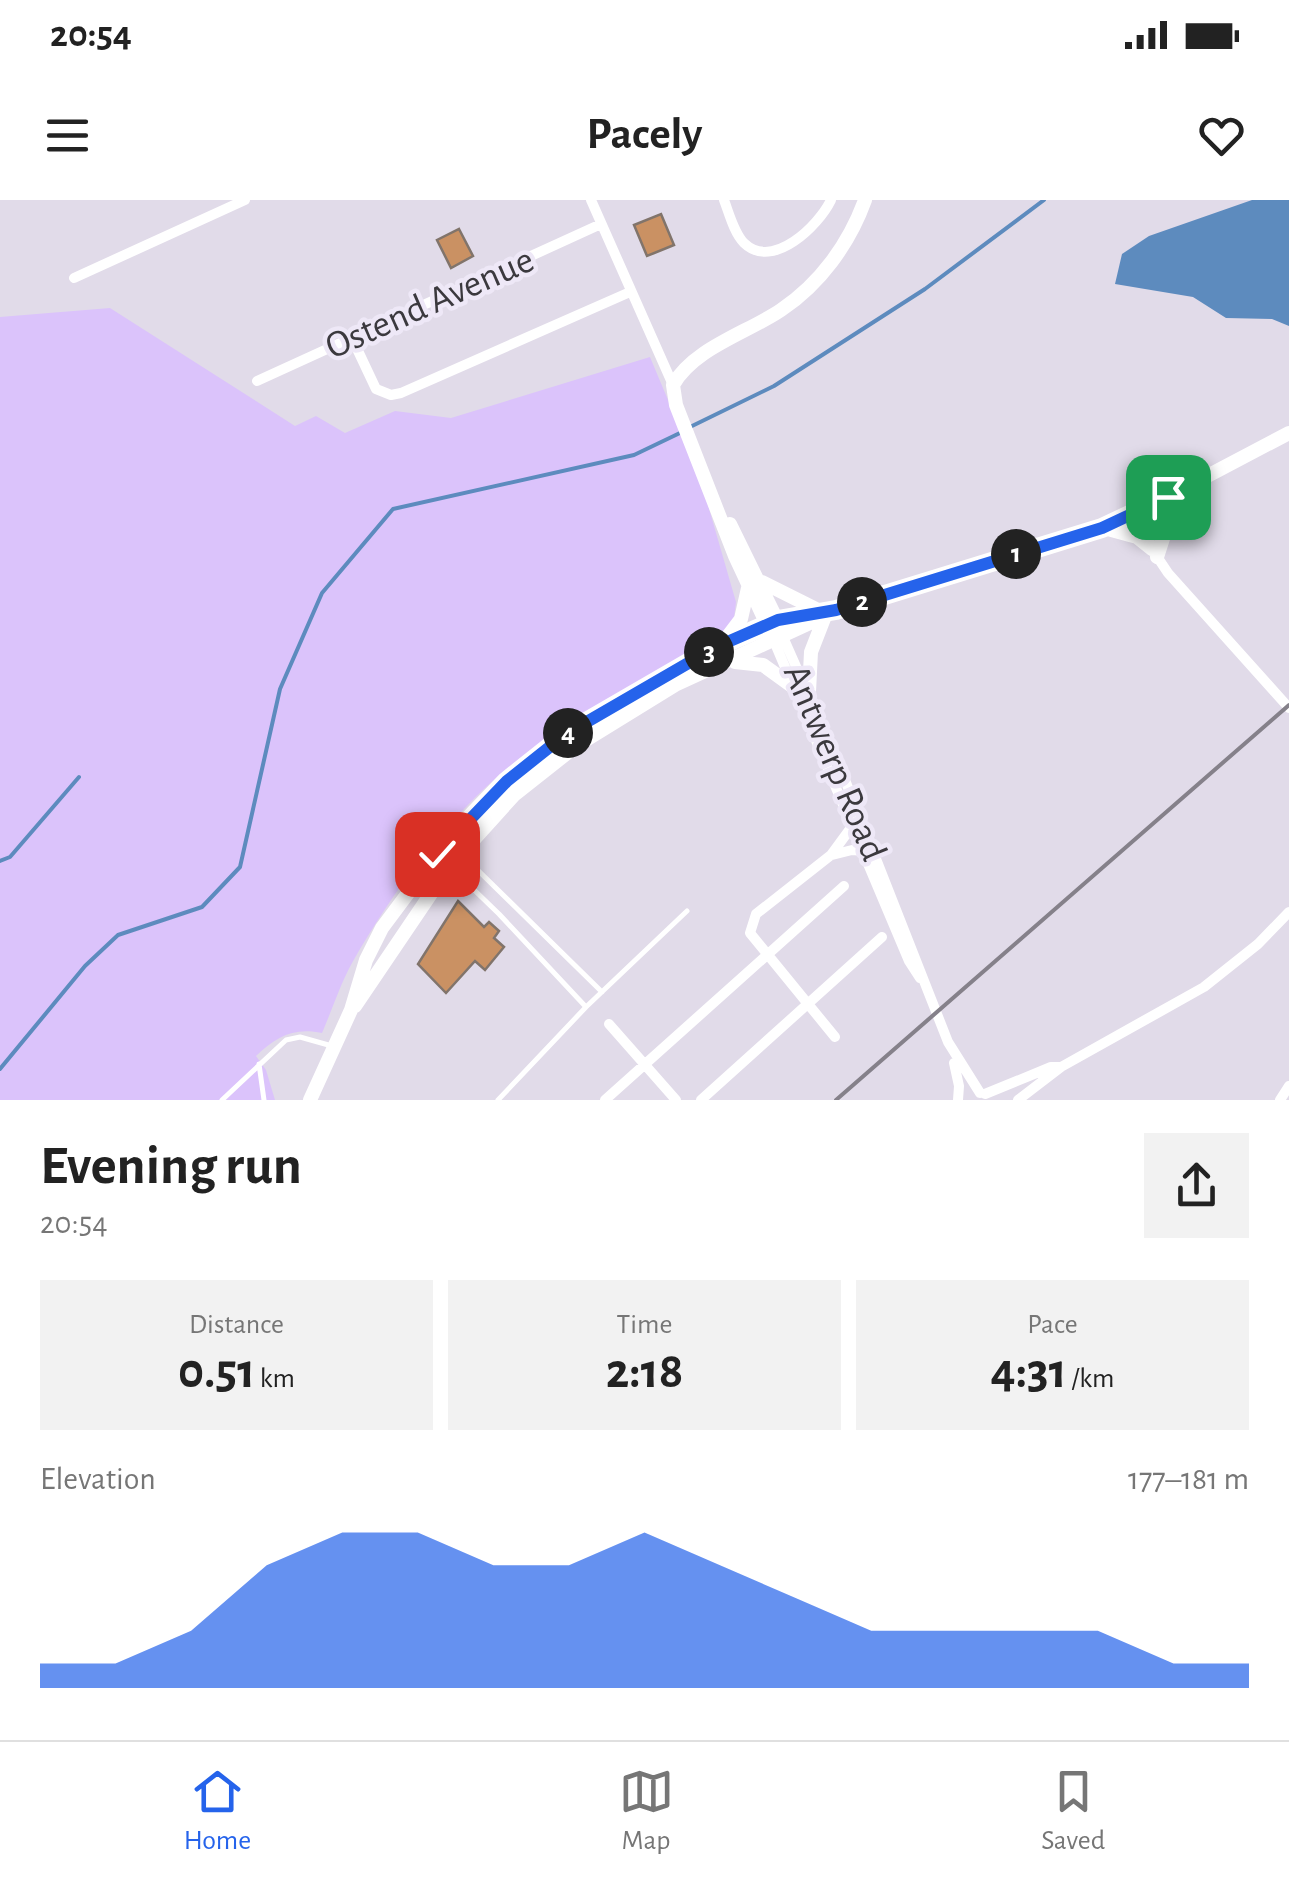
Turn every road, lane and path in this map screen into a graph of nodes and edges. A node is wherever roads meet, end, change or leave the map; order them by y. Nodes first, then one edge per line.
1 (245, 200) edge
2 (591, 200) edge
3 (724, 200) edge
4 (831, 200) edge
5 (865, 200) edge
6 (601, 224) junction
7 (74, 278) dead end
8 (630, 292) junction
9 (352, 336) junction
10 (257, 381) dead end
11 (674, 385) junction
12 (1289, 433) edge
13 (1197, 482) junction
14 (1142, 512) junction
15 (1102, 528) junction
16 (1154, 553) junction
17 (755, 584) junction
18 (828, 612) junction
19 (772, 622) junction
20 (779, 639) junction
21 (716, 647) junction
22 (728, 662) junction
23 (792, 686) junction
24 (809, 692) junction
25 (1289, 708) edge
26 (853, 825) junction
27 (447, 841) junction
28 (864, 851) junction
29 (437, 854) junction
30 (460, 854) junction
31 (831, 855) junction
32 (450, 867) junction
33 (844, 886) dead end
34 (687, 911) dead end
35 (1289, 912) edge
36 (882, 937) dead end
37 (767, 955) junction
38 (924, 982) junction
39 (602, 992) junction
40 (808, 1004) junction
41 (586, 1007) junction
42 (351, 1010) junction
43 (609, 1024) dead end
44 (835, 1037) dead end
45 (948, 1042) junction
46 (334, 1047) junction
47 (259, 1064) junction
48 (645, 1064) junction
49 (1061, 1067) junction
50 (1289, 1086) edge
51 (986, 1096) edge
52 (222, 1100) edge
53 (264, 1100) edge
54 (310, 1100) edge
55 (498, 1100) edge
56 (605, 1100) edge
57 (676, 1100) edge
58 (702, 1100) edge
59 (959, 1100) edge
60 (1018, 1100) edge
61 (1280, 1100) edge

1 - 7 street
2 - 6 street
3 - 4 street
5 - 11 main road
6 - 8 street
6 - 9 street, Ostend Avenue
8 - 9 street
8 - 11 street
9 - 10 street, Ostend Avenue
11 - 17 main road, Antwerp Road
12 - 13 main road
13 - 14 main road
13 - 16 main road
14 - 15 main road
14 - 16 street
15 - 16 main road
15 - 18 main road
16 - 25 street
17 - 18 main road
17 - 19 main road, Antwerp Road
17 - 21 main road
18 - 19 main road
18 - 20 main road
18 - 24 main road
19 - 20 main road, Antwerp Road
19 - 21 main road
20 - 22 main road
20 - 23 street, Antwerp Road
20 - 24 street, Antwerp Road
21 - 27 main road
22 - 23 main road
22 - 30 main road
23 - 26 street, Antwerp Road
24 - 38 street, Antwerp Road
26 - 28 street, Antwerp Road
26 - 31 street
27 - 29 main road
27 - 30 lane
28 - 31 street
28 - 38 street, Antwerp Road
29 - 32 lane
29 - 42 main road
30 - 32 main road
30 - 39 lane
31 - 37 street
32 - 41 lane
32 - 42 main road
33 - 37 street
34 - 39 lane
35 - 49 street
36 - 40 street
37 - 40 street
37 - 48 street
38 - 45 street, Antwerp Road
39 - 41 lane
40 - 44 street
40 - 58 street
41 - 55 lane
42 - 46 main road
43 - 48 street
45 - 51 street, Antwerp Road
45 - 59 street, Antwerp Road
46 - 47 lane
46 - 54 main road
47 - 52 lane
47 - 53 lane
48 - 56 street
48 - 57 street
49 - 51 street
49 - 60 street
50 - 61 street
51 - 59 street

